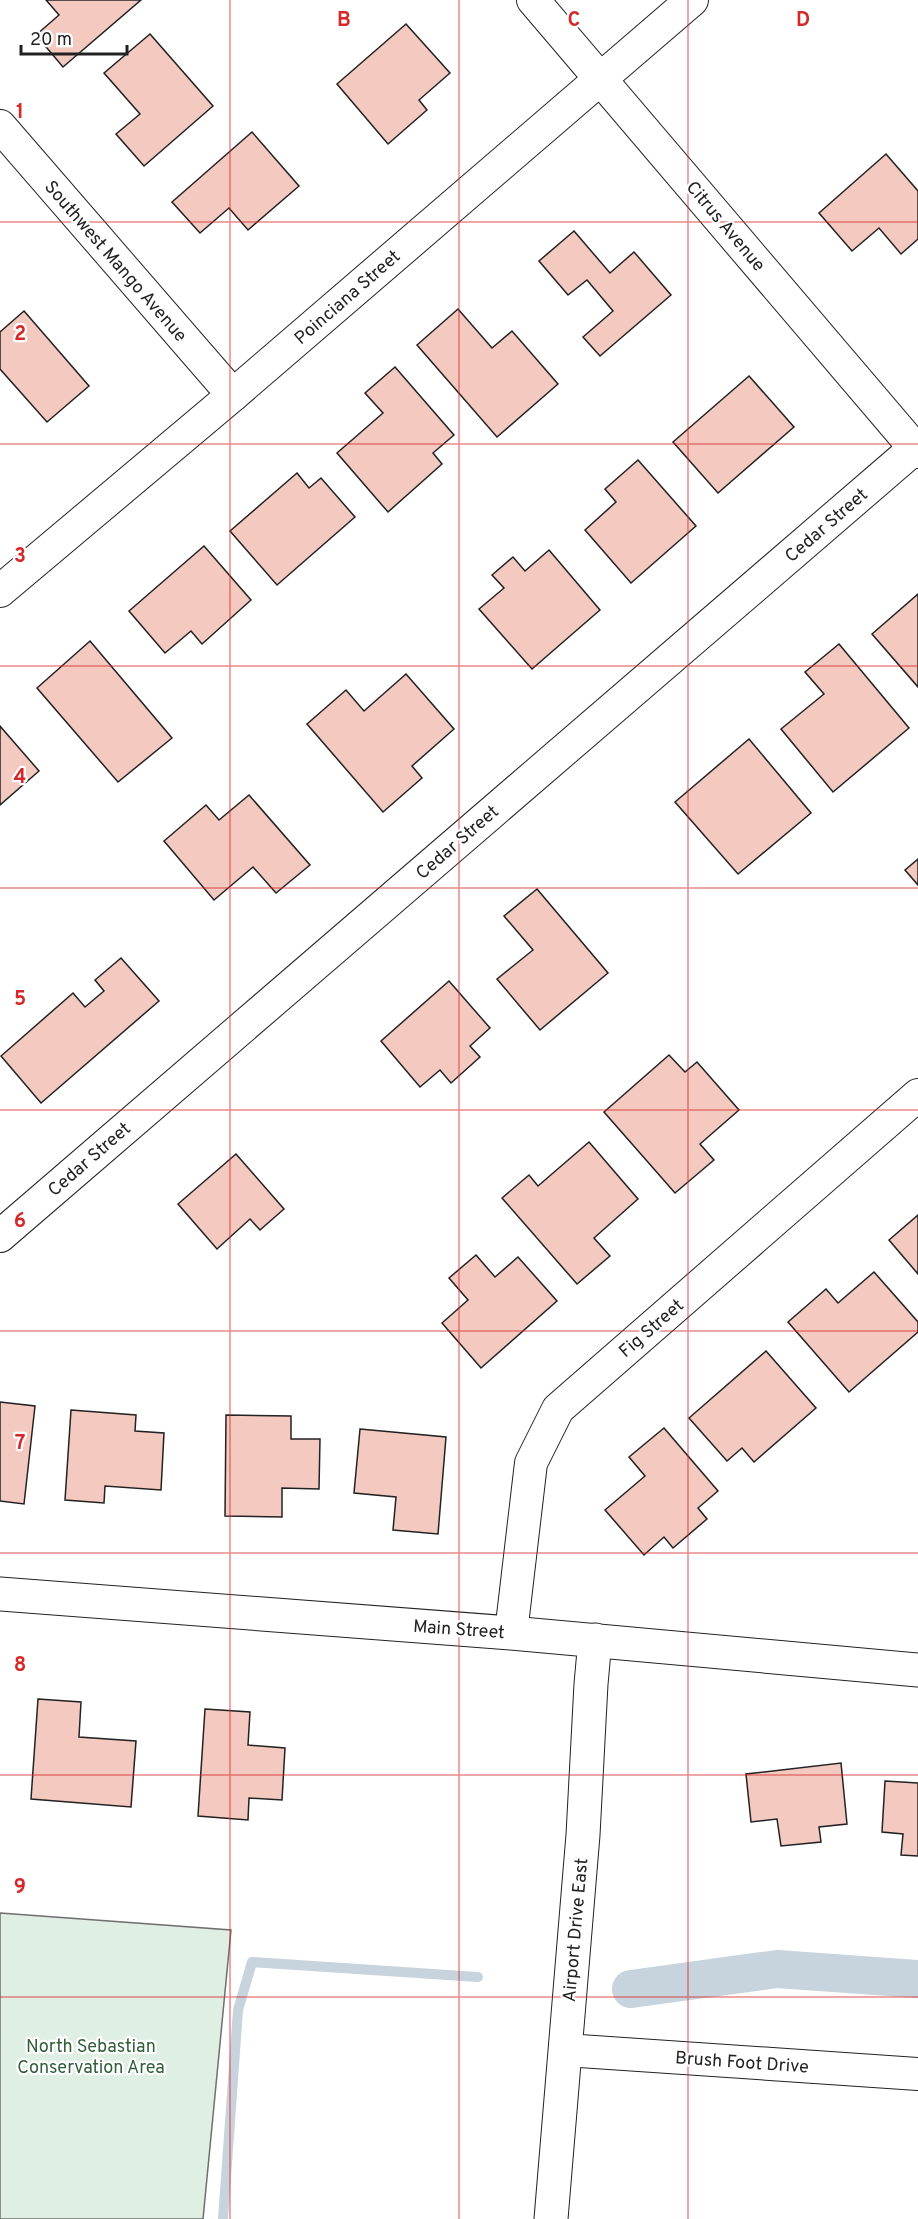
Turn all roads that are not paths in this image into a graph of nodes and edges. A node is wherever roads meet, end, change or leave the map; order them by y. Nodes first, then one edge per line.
1 (533, 0) edge
2 (692, 0) edge
3 (601, 80) junction
4 (0, 126) edge
5 (233, 395) junction
6 (916, 450) edge
7 (0, 591) edge
8 (918, 1095) edge
9 (0, 1236) edge
10 (0, 1594) edge
11 (511, 1633) junction
12 (596, 1640) junction
13 (918, 1670) edge
14 (566, 2050) junction
15 (918, 2074) edge
16 (551, 2219) edge

1 - 3 street, Citrus Avenue
2 - 3 street, Poinciana Street
3 - 5 street, Poinciana Street
3 - 6 street, Citrus Avenue
4 - 5 street, Southwest Mango Avenue
5 - 7 street, Poinciana Street
6 - 9 street, Cedar Street
8 - 11 street, Fig Street
10 - 11 street, Main Street
11 - 12 street, Main Street
12 - 13 street, Main Street
12 - 14 street, Airport Drive East
14 - 15 street, Brush Foot Drive
14 - 16 street, Airport Drive East

